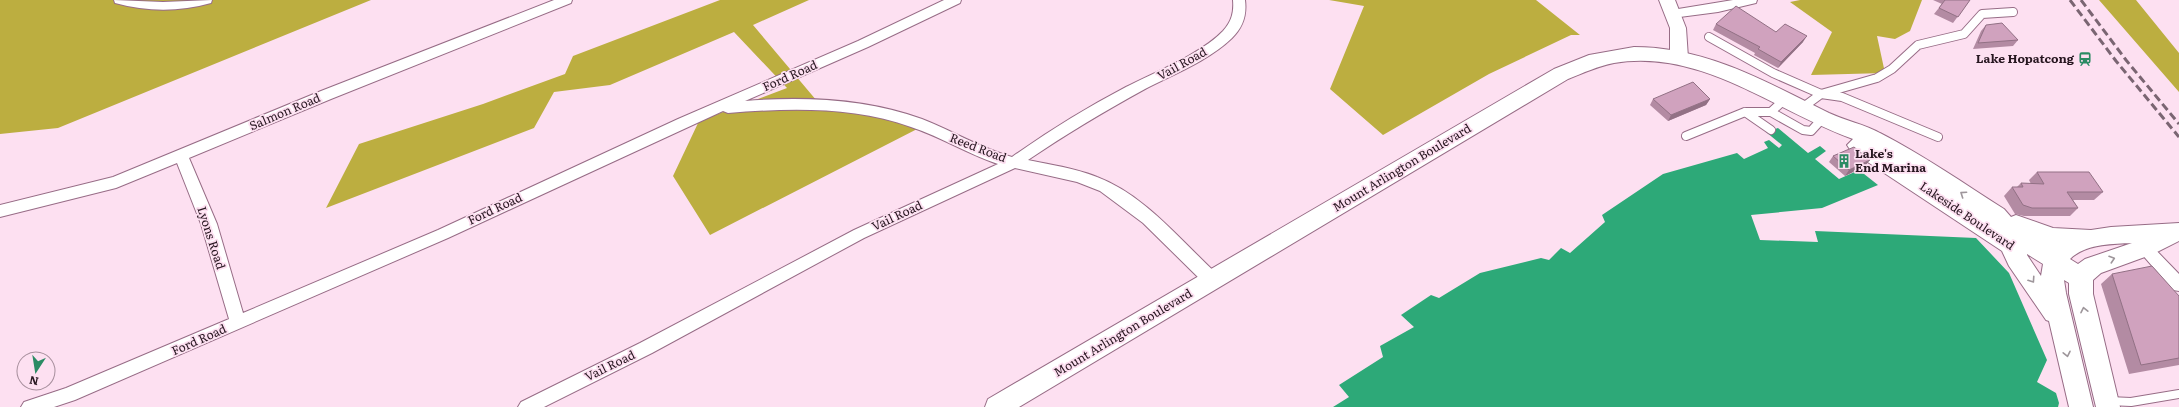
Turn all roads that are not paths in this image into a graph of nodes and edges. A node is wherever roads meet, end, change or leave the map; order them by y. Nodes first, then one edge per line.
1 (120, 0) edge
2 (206, 0) edge
3 (566, 0) edge
4 (955, 0) edge
5 (1239, 0) edge
6 (1751, 0) edge
7 (1670, 7) edge
8 (2013, 12) dead end
9 (1709, 37) dead end
10 (1679, 58) junction
11 (1821, 94) junction
12 (1786, 106) junction
13 (710, 111) junction
14 (1745, 112) junction
15 (1826, 120) junction
16 (1772, 130) dead end
17 (1686, 136) dead end
18 (1938, 137) dead end
19 (181, 156) junction
20 (1015, 162) junction
21 (0, 211) edge
22 (1996, 215) junction
23 (2175, 232) edge
24 (2093, 238) junction
25 (2012, 247) junction
26 (2145, 248) junction
27 (2054, 264) junction
28 (2081, 279) junction
29 (1212, 280) junction
30 (2179, 285) edge
31 (238, 322) junction
32 (2060, 324) junction
33 (2179, 394) edge
34 (2107, 404) edge
35 (30, 407) edge
36 (527, 407) edge
37 (997, 407) edge
38 (2081, 407) edge

1 - 2 street
3 - 19 street, Salmon Road
4 - 13 street, Ford Road
5 - 20 street, Vail Road
6 - 7 street
7 - 10 street
8 - 11 lane
9 - 11 lane
10 - 12 main road, Mount Arlington Boulevard
10 - 29 main road, Mount Arlington Boulevard
11 - 12 lane
11 - 18 lane
12 - 14 lane
12 - 15 main road, Mount Arlington Boulevard
12 - 15 lane
13 - 20 street, Reed Road
13 - 31 street, Ford Road
14 - 16 lane
14 - 17 lane
22 -> 15 main road, Lakeside Boulevard
15 - 25 main road, Lakeside Boulevard
19 - 21 street, Salmon Road
19 - 31 street, Lyons Road
20 - 29 street, Reed Road
20 - 36 street, Vail Road
22 - 24 main road
22 - 27 main road, Lakeside Boulevard
23 - 24 main road
23 - 26 main road
24 - 27 main road
25 - 27 main road, Lakeside Boulevard
25 -> 32 main road
28 -> 26 main road
26 - 30 street
27 - 28 main road, Lakeside Boulevard
27 - 32 main road
34 -> 28 main road
29 - 37 main road, Mount Arlington Boulevard
31 - 35 street, Ford Road
32 -> 38 main road
33 - 34 lane

